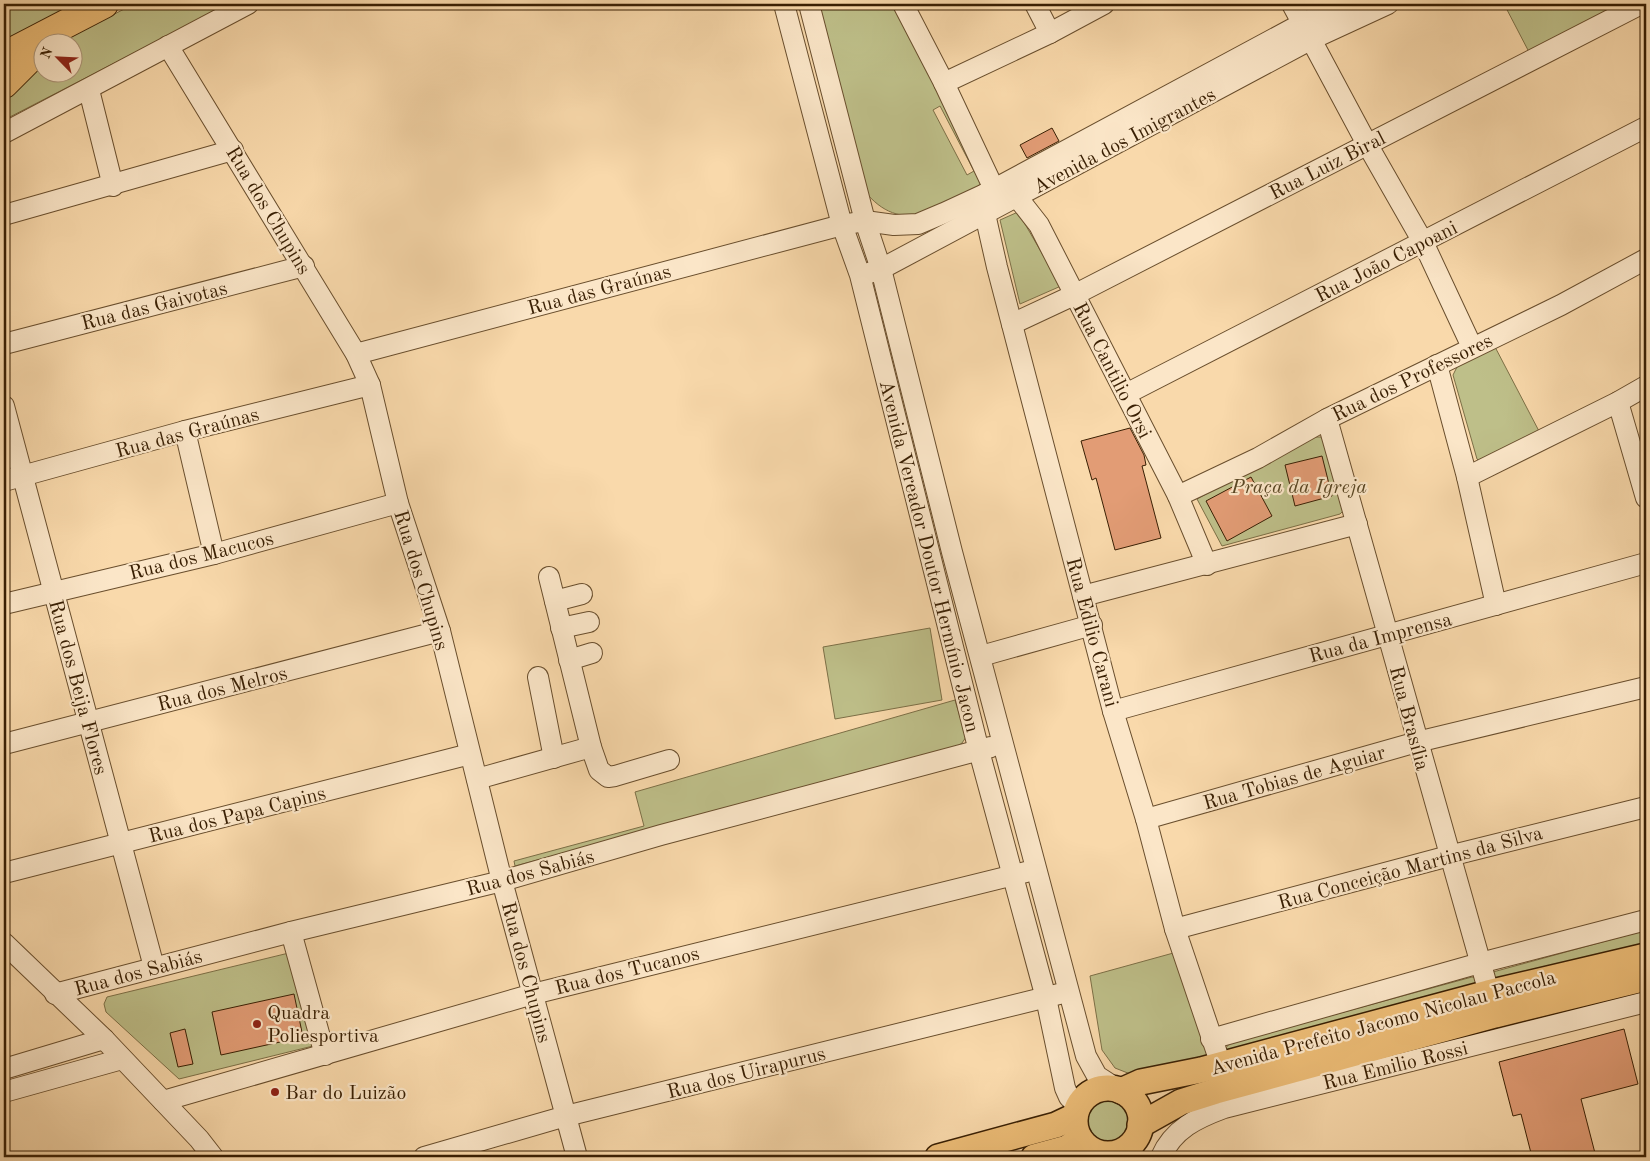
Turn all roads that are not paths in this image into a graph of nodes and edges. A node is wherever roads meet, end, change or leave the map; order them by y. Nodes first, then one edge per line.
1 (104, 4) edge
2 (248, 4) edge
3 (784, 4) edge
4 (809, 4) edge
5 (903, 4) edge
6 (1035, 4) edge
7 (1104, 4) edge
8 (1292, 4) edge
9 (1344, 4) edge
10 (1388, 4) edge
11 (1641, 4) edge
12 (63, 32) edge
13 (1307, 32) junction
14 (1050, 33) junction
15 (168, 46) junction
16 (4, 56) edge
17 (32, 56) edge
18 (944, 83) junction
19 (4, 84) edge
20 (89, 90) junction
21 (1646, 126) edge
22 (4, 133) edge
23 (1367, 144) junction
24 (233, 150) junction
25 (113, 186) junction
26 (1001, 191) junction
27 (4, 214) edge
28 (985, 214) junction
29 (865, 221) junction
30 (842, 225) junction
31 (1423, 242) junction
32 (1646, 258) edge
33 (304, 266) junction
34 (881, 269) junction
35 (860, 275) junction
36 (1074, 295) junction
37 (1012, 324) junction
38 (4, 344) edge
39 (1472, 347) junction
40 (356, 354) junction
41 (1437, 365) junction
42 (370, 385) junction
43 (1646, 386) edge
44 (1126, 394) junction
45 (1618, 402) junction
46 (4, 406) edge
47 (1327, 420) junction
48 (185, 432) junction
49 (24, 476) junction
50 (1467, 477) junction
51 (4, 481) edge
52 (1178, 496) junction
53 (1646, 498) edge
54 (398, 503) junction
55 (1357, 524) junction
56 (214, 554) junction
57 (1646, 563) edge
58 (1207, 564) junction
59 (549, 577) dead end
60 (54, 591) junction
61 (582, 594) dead end
62 (1083, 596) junction
63 (555, 601) junction
64 (4, 604) edge
65 (1496, 605) junction
66 (589, 622) dead end
67 (1092, 625) junction
68 (561, 628) junction
69 (440, 631) junction
70 (1388, 634) junction
71 (592, 653) dead end
72 (981, 656) junction
73 (569, 660) junction
74 (538, 677) dead end
75 (1646, 686) edge
76 (1113, 711) junction
77 (89, 722) junction
78 (1416, 742) junction
79 (1004, 743) junction
80 (4, 744) edge
81 (591, 747) junction
82 (979, 751) junction
83 (470, 754) junction
84 (554, 758) junction
85 (669, 760) dead end
86 (477, 779) junction
87 (1646, 807) edge
88 (1146, 819) junction
89 (120, 843) junction
90 (1450, 856) junction
91 (1037, 871) junction
92 (4, 873) edge
93 (1013, 874) junction
94 (502, 881) junction
95 (1646, 920) edge
96 (1174, 929) junction
97 (292, 932) junction
98 (4, 943) edge
99 (1646, 956) edge
100 (1480, 963) junction
101 (154, 967) junction
102 (1646, 978) edge
103 (1068, 991) junction
104 (55, 994) junction
105 (533, 994) junction
106 (1046, 998) junction
107 (1646, 1002) edge
108 (1492, 1004) junction
109 (104, 1039) junction
110 (1211, 1039) junction
111 (325, 1055) junction
112 (122, 1059) junction
113 (1221, 1065) junction
114 (4, 1069) edge
115 (1119, 1090) junction
116 (4, 1092) edge
117 (163, 1101) junction
118 (566, 1116) junction
119 (1081, 1133) edge
120 (1135, 1139) edge
121 (213, 1157) edge
122 (424, 1157) edge
123 (577, 1157) edge
124 (938, 1157) edge
125 (1034, 1157) edge
126 (1161, 1157) edge

1 - 12 highway
1 - 16 highway
2 - 15 street
3 - 30 street, Avenida Vereador Doutor Hermínio Jacon
4 - 29 street, Avenida Vereador Doutor Hermínio Jacon
5 - 18 street
6 - 14 street
7 - 14 street
8 - 13 street
9 - 13 street, Avenida dos Imigrantes
10 - 13 street, Avenida dos Imigrantes
11 - 23 street, Rua Luiz Biral
13 - 23 street
13 - 26 street, Avenida dos Imigrantes
14 - 18 street
15 - 20 street
15 - 24 street, Rua dos Chupins
17 - 19 highway
18 - 26 street
20 - 22 street
20 - 25 street
21 - 31 street, Rua João Capoani
23 - 31 street
23 - 36 street, Rua Luiz Biral
24 - 25 street
24 - 33 street, Rua dos Chupins
25 - 27 street
26 - 28 street, Avenida dos Imigrantes
26 - 28 street, Rua Edilio Carani
26 - 29 street, Avenida dos Imigrantes
26 - 36 street, Rua Cantilio Orsi
28 - 34 street, Avenida dos Imigrantes
28 - 37 street, Rua Edilio Carani
29 - 30 street, Avenida dos Imigrantes
29 - 34 street, Avenida Vereador Doutor Hermínio Jacon
30 - 35 street, Avenida Vereador Doutor Hermínio Jacon
30 - 40 street, Rua das Graúnas
31 - 39 street
31 - 44 street, Rua João Capoani
32 - 39 street, Rua dos Professores
33 - 38 street, Rua das Gaivotas
33 - 40 street, Rua dos Chupins
34 - 35 street, Avenida dos Imigrantes
34 - 72 street, Avenida Vereador Doutor Hermínio Jacon
35 - 82 street, Avenida Vereador Doutor Hermínio Jacon
36 - 37 street, Rua Luiz Biral
36 - 44 street, Rua Cantilio Orsi
37 - 62 street, Rua Edilio Carani
39 - 41 street, Rua dos Professores
40 - 42 street, Rua dos Chupins
41 - 47 street, Rua dos Professores
41 - 50 street
42 - 48 street, Rua das Graúnas
42 - 54 street, Rua dos Chupins
43 - 45 street
44 - 52 street, Rua Cantilio Orsi
45 - 50 street
45 - 53 street
46 - 49 street, Rua dos Beija Flores
47 - 52 street, Rua dos Professores
47 - 55 street, Rua Brasília
48 - 49 street, Rua das Graúnas
48 - 56 street
49 - 51 street, Rua das Graúnas
49 - 60 street, Rua dos Beija Flores
50 - 65 street
52 - 58 street, Rua Cantilio Orsi
54 - 56 street, Rua dos Macucos
54 - 69 street, Rua dos Chupins
55 - 58 street
55 - 70 street, Rua Brasília
56 - 60 street, Rua dos Macucos
57 - 65 street, Rua da Imprensa
58 - 62 street
59 - 63 street
60 - 64 street, Rua dos Macucos
60 - 77 street, Rua dos Beija Flores
61 - 63 street
62 - 67 street, Rua Edilio Carani
63 - 68 street
65 - 70 street, Rua da Imprensa
66 - 68 street
67 - 72 street
67 - 76 street, Rua Edilio Carani
68 - 73 street
69 - 77 street, Rua dos Melros
69 - 83 street, Rua dos Chupins
70 - 76 street, Rua da Imprensa
70 - 78 street, Rua Brasília
71 - 73 street
72 - 79 street, Avenida Vereador Doutor Hermínio Jacon
73 - 81 street
74 - 84 street
75 - 78 street, Rua Tobias de Aguiar
76 - 88 street, Rua Edilio Carani
77 - 80 street, Rua dos Melros
77 - 89 street, Rua dos Beija Flores
78 - 88 street, Rua Tobias de Aguiar
78 - 90 street, Rua Brasília
79 - 82 street, Rua dos Sabiás
79 - 91 street, Avenida Vereador Doutor Hermínio Jacon
81 - 84 street
81 - 85 street
82 - 93 street, Avenida Vereador Doutor Hermínio Jacon
82 - 94 street, Rua dos Sabiás
83 - 86 street, Rua dos Chupins
83 - 89 street, Rua dos Papa Capins
84 - 86 street
86 - 94 street, Rua dos Chupins
87 - 90 street, Rua Conceição Martins da Silva
88 - 96 street, Rua Edilio Carani
89 - 92 street, Rua dos Papa Capins
89 - 101 street, Rua dos Beija Flores
90 - 96 street, Rua Conceição Martins da Silva
90 - 100 street, Rua Brasília
91 - 93 street, Rua dos Tucanos
91 - 103 street, Avenida Vereador Doutor Hermínio Jacon
93 - 105 street, Rua dos Tucanos
93 - 106 street, Avenida Vereador Doutor Hermínio Jacon
94 - 97 street, Rua dos Sabiás
94 - 105 street, Rua dos Chupins
95 - 100 street
96 - 110 street, Rua Edilio Carani
97 - 101 street, Rua dos Sabiás
97 - 111 street
98 - 104 street
99 - 108 main road, Avenida Prefeito Jacomo Nicolau Paccola
100 - 108 street, Rua Brasília
100 - 110 street
101 - 104 street, Rua dos Sabiás
102 - 108 main road, Avenida Prefeito Jacomo Nicolau Paccola
103 - 106 street, Rua dos Uirapurus
103 - 115 street, Avenida Vereador Doutor Hermínio Jacon
104 - 109 street
105 - 111 street, Rua dos Tucanos
105 - 118 street, Rua dos Chupins
106 - 118 street, Rua dos Uirapurus
106 - 119 street, Avenida Vereador Doutor Hermínio Jacon
107 - 126 street, Rua Emilio Rossi
108 - 113 main road, Avenida Prefeito Jacomo Nicolau Paccola
108 - 120 main road, Avenida Prefeito Jacomo Nicolau Paccola
109 - 112 street
109 - 114 street
110 - 113 street, Rua Edilio Carani
111 - 117 street, Rua dos Tucanos
112 - 116 street
112 - 117 street
113 - 115 main road, Avenida Prefeito Jacomo Nicolau Paccola
115 - 119 main road
115 - 120 main road
117 - 121 street
118 - 122 street, Rua dos Uirapurus
118 - 123 street, Rua dos Chupins
119 - 120 main road
119 - 124 main road
119 - 125 main road

